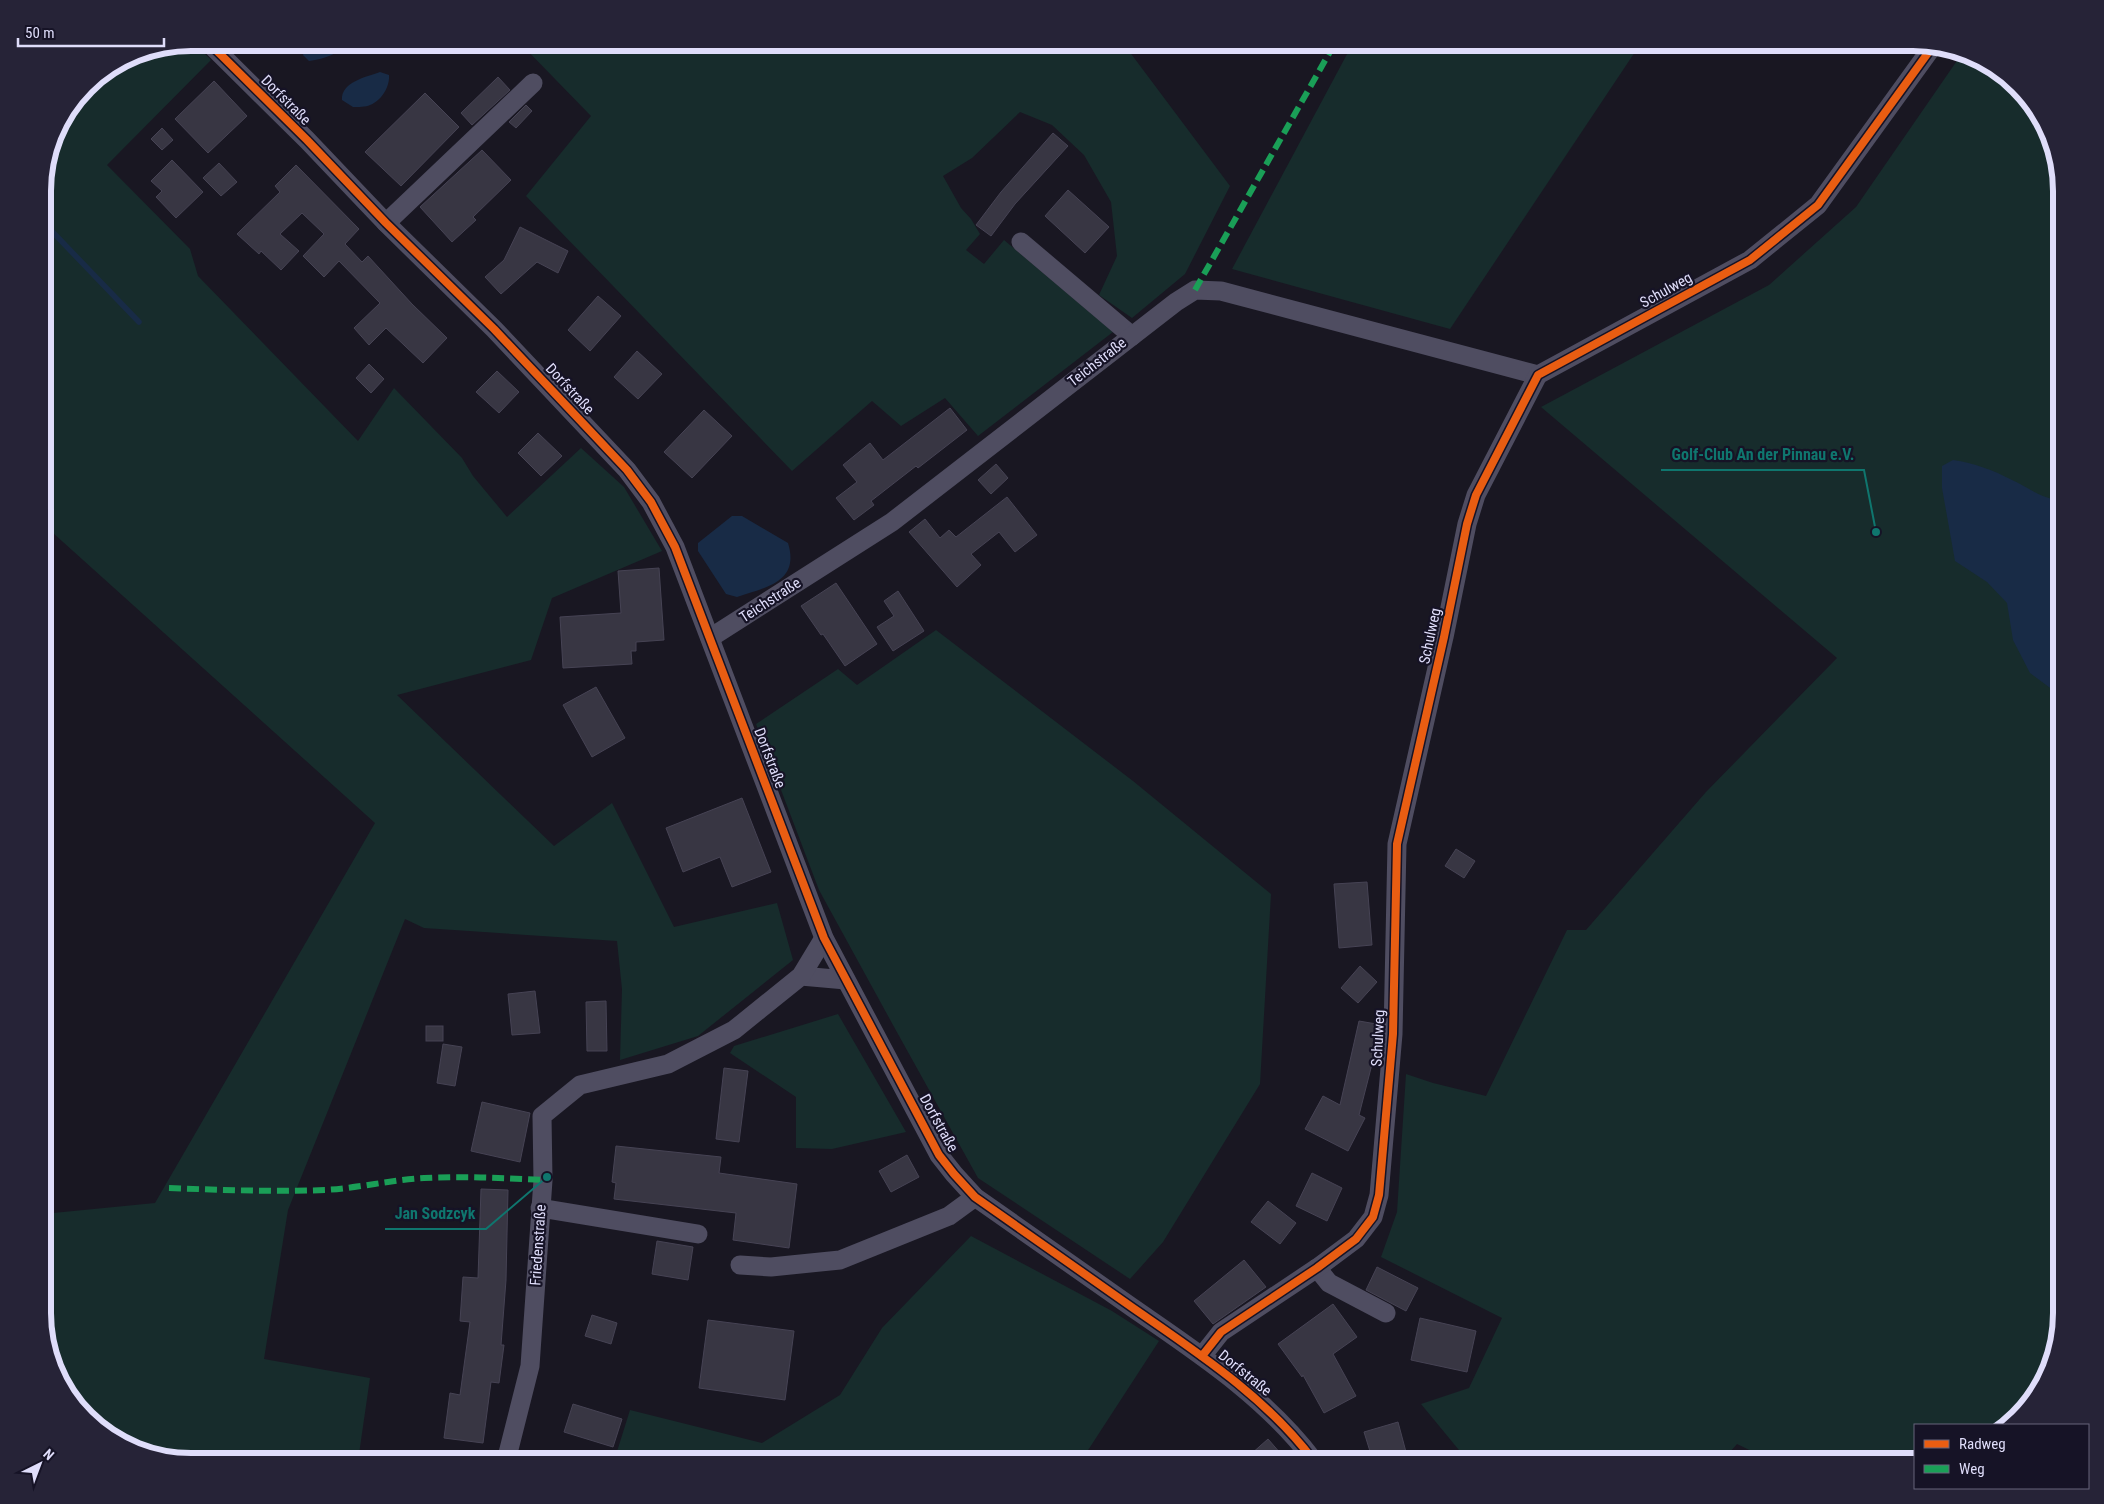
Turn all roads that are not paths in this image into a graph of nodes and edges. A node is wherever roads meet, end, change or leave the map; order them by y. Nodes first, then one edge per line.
1 (219, 52) edge
2 (1928, 52) edge
3 (533, 83) dead end
4 (386, 223) junction
5 (1021, 242) dead end
6 (1132, 336) junction
7 (1538, 375) junction
8 (710, 638) junction
9 (824, 938) junction
10 (801, 976) junction
11 (846, 980) junction
12 (975, 1197) junction
13 (540, 1208) junction
14 (698, 1234) dead end
15 (740, 1265) dead end
16 (1317, 1268) junction
17 (1386, 1313) dead end
18 (1202, 1356) junction
19 (508, 1453) edge
20 (1307, 1453) edge

1 - 4 street, Dorfstraße
2 - 7 street, Schulweg
3 - 4 street
4 - 8 street, Dorfstraße
5 - 6 street
6 - 7 street, Teichstraße
6 - 8 street, Teichstraße
7 - 16 street, Schulweg
8 - 9 street, Dorfstraße
9 - 10 street, Friedenstraße
9 - 11 street, Dorfstraße
10 - 11 street
10 - 13 street, Friedenstraße
11 - 12 street, Dorfstraße
12 - 15 street
12 - 18 street, Dorfstraße
13 - 14 street
13 - 19 street, Friedenstraße
16 - 17 street
16 - 18 street, Schulweg
18 - 20 street, Dorfstraße

